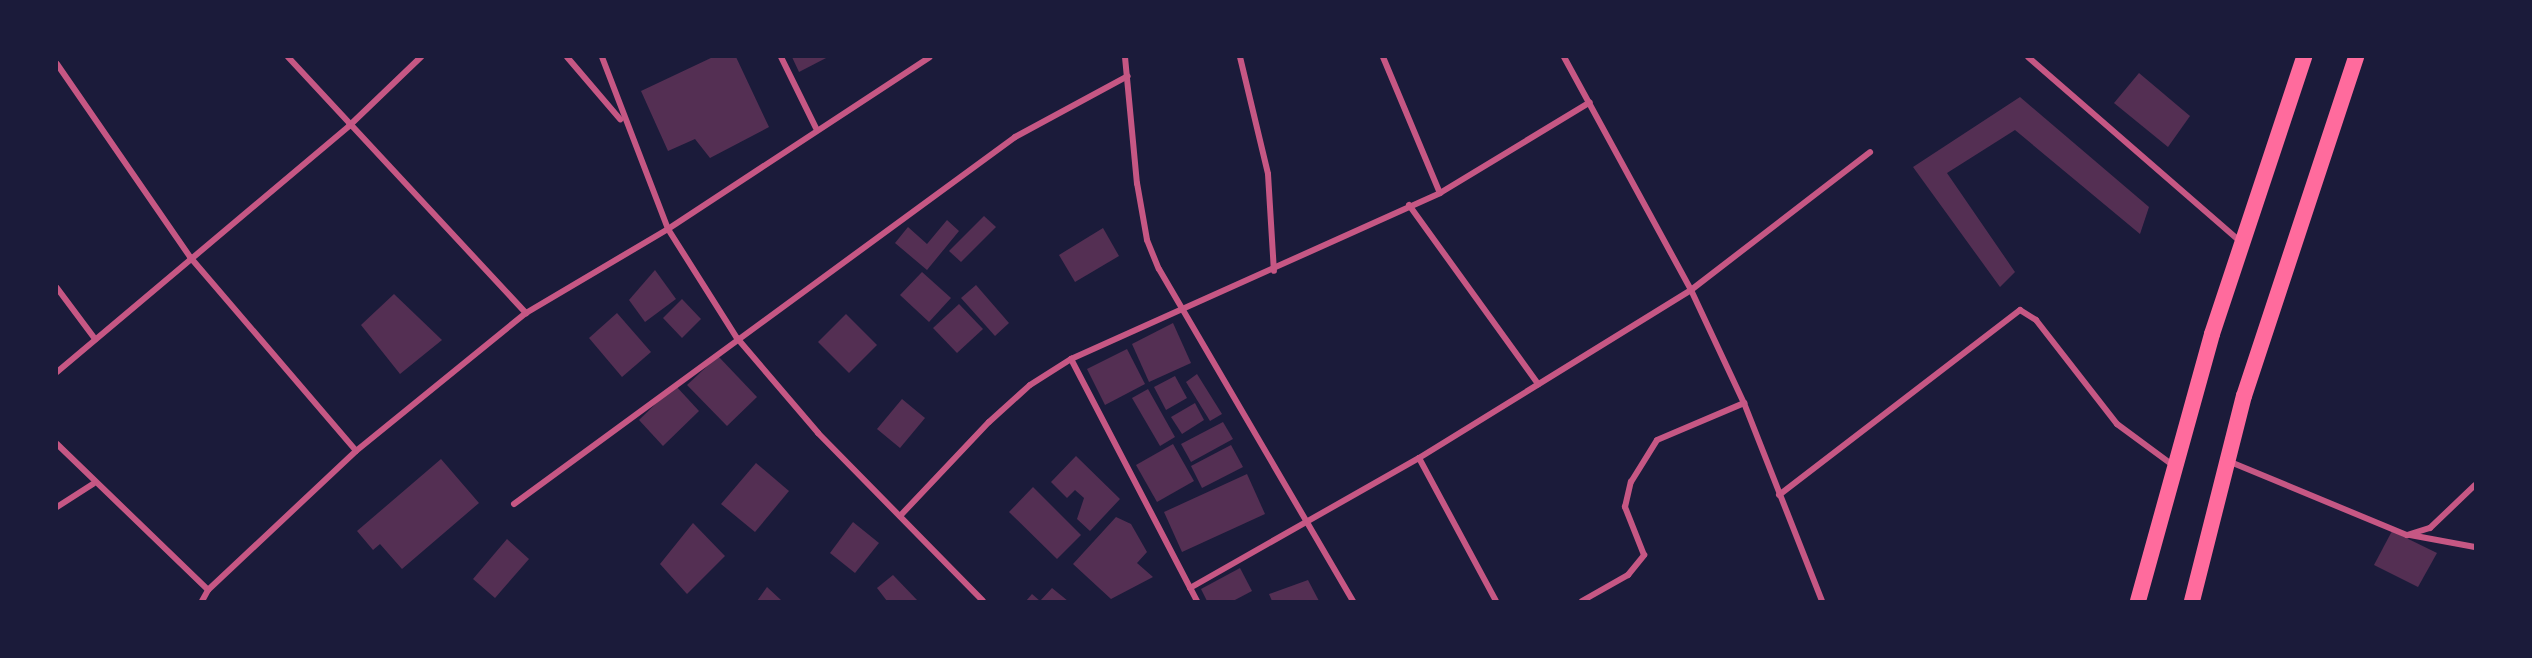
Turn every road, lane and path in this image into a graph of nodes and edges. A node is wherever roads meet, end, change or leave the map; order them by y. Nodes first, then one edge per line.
1 (288, 57) edge
2 (421, 57) edge
3 (567, 57) edge
4 (602, 57) edge
5 (781, 57) edge
6 (930, 57) edge
7 (1125, 57) edge
8 (1240, 57) edge
9 (1383, 57) edge
10 (1564, 57) edge
11 (2028, 57) edge
12 (2304, 57) edge
13 (2356, 57) edge
14 (57, 64) edge
15 (1128, 76) junction
16 (1590, 102) junction
17 (622, 122) junction
18 (349, 126) junction
19 (816, 128) junction
20 (1870, 153) dead end
21 (1440, 193) junction
22 (1409, 205) junction
23 (668, 229) junction
24 (2242, 242) junction
25 (190, 257) junction
26 (1274, 271) junction
27 (57, 288) edge
28 (1691, 290) junction
29 (1184, 311) junction
30 (526, 313) junction
31 (737, 338) junction
32 (95, 339) junction
33 (1071, 359) junction
34 (57, 372) edge
35 (1538, 384) junction
36 (1744, 403) junction
37 (57, 444) edge
38 (356, 451) junction
39 (1419, 458) junction
40 (2228, 460) junction
41 (2177, 468) junction
42 (93, 484) junction
43 (2475, 485) edge
44 (1779, 495) junction
45 (514, 504) dead end
46 (57, 507) edge
47 (900, 516) junction
48 (1309, 522) junction
49 (2407, 535) junction
50 (2475, 546) edge
51 (1190, 588) junction
52 (208, 590) junction
53 (202, 601) edge
54 (983, 601) edge
55 (1197, 601) edge
56 (1353, 601) edge
57 (1496, 601) edge
58 (1582, 601) edge
59 (1822, 601) edge
60 (2138, 601) edge
61 (2192, 601) edge

1 - 18 street
2 - 18 street
3 - 17 street
4 - 17 street
5 - 19 street
6 - 19 street
7 - 15 street
8 - 26 street
9 - 21 street
10 - 16 street
11 - 24 street
12 - 24 highway
13 - 40 highway
14 - 25 street
15 - 29 street
15 - 31 street
16 - 21 street
16 - 28 street
17 - 23 street
18 - 25 street
18 - 30 street
19 - 23 street
20 - 28 street
21 - 22 street
22 - 26 street
22 - 35 street
23 - 30 street
23 - 31 street
24 - 41 highway
25 - 32 street
25 - 38 street
26 - 29 street
27 - 32 street
28 - 35 street
28 - 36 street
29 - 33 street
29 - 48 street
30 - 38 street
31 - 45 street
31 - 47 street
32 - 34 street
33 - 47 street
33 - 51 street
35 - 39 street
36 - 44 street
36 - 58 street
37 - 42 street
38 - 52 street
39 - 48 street
39 - 57 street
40 - 49 street
40 - 61 highway
41 - 44 street
41 - 60 highway
42 - 46 street
42 - 52 street
43 - 49 street
44 - 59 street
47 - 54 street
48 - 51 street
48 - 56 street
49 - 50 street
51 - 55 street
52 - 53 street

